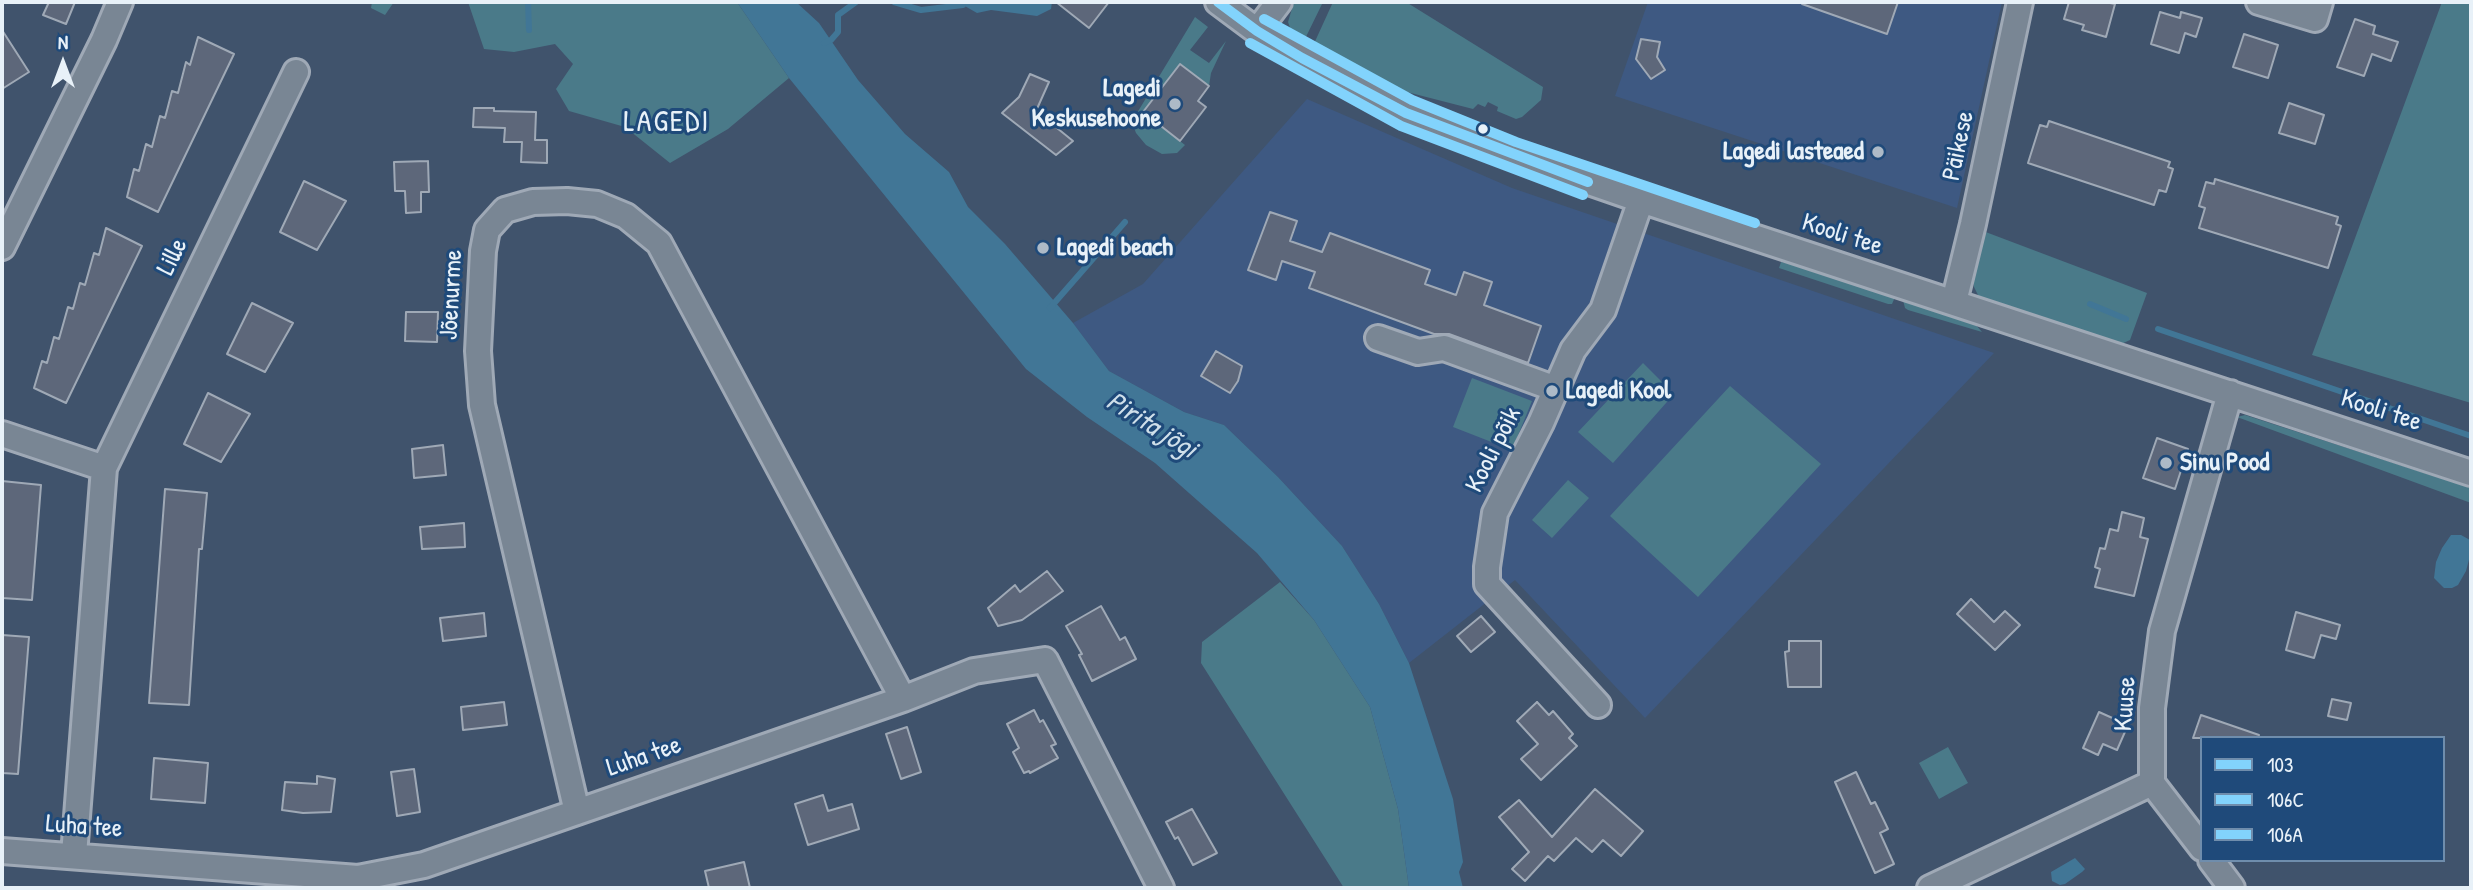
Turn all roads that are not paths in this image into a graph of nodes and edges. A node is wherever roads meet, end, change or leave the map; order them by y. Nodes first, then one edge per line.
1 (120, 2) edge
2 (1218, 2) edge
3 (1279, 2) edge
4 (2021, 2) edge
5 (2259, 2) edge
6 (2320, 2) edge
7 (1257, 31) junction
8 (296, 72) dead end
9 (1641, 200) junction
10 (2, 247) edge
11 (1954, 302) junction
12 (1378, 338) dead end
13 (1556, 390) junction
14 (2230, 393) junction
15 (2, 434) edge
16 (104, 468) junction
17 (2471, 473) edge
18 (903, 699) junction
19 (1598, 705) dead end
20 (2152, 783) junction
21 (577, 812) junction
22 (2200, 845) edge
23 (2, 851) edge
24 (74, 855) junction
25 (2212, 862) edge
26 (1161, 888) edge
27 (1930, 888) edge
28 (2232, 888) edge

1 - 10 street
2 - 7 street, Kooli tee
3 - 7 street
4 - 11 street, Päikese
5 - 6 street
7 - 9 street, Kooli tee
8 - 16 street, Lille
9 - 11 street, Kooli tee
9 - 13 street, Kooli põik
11 - 14 street, Kooli tee
12 - 13 street
13 - 19 street, Kooli põik
14 - 17 street, Kooli tee
14 - 20 street, Kuuse
15 - 16 street
16 - 24 street, Lille
18 - 21 street, Luha tee
18 - 21 street, Jõenurme
18 - 26 street, Luha tee
20 - 22 street
20 - 27 street
21 - 24 street, Luha tee
23 - 24 street, Luha tee
25 - 28 street

